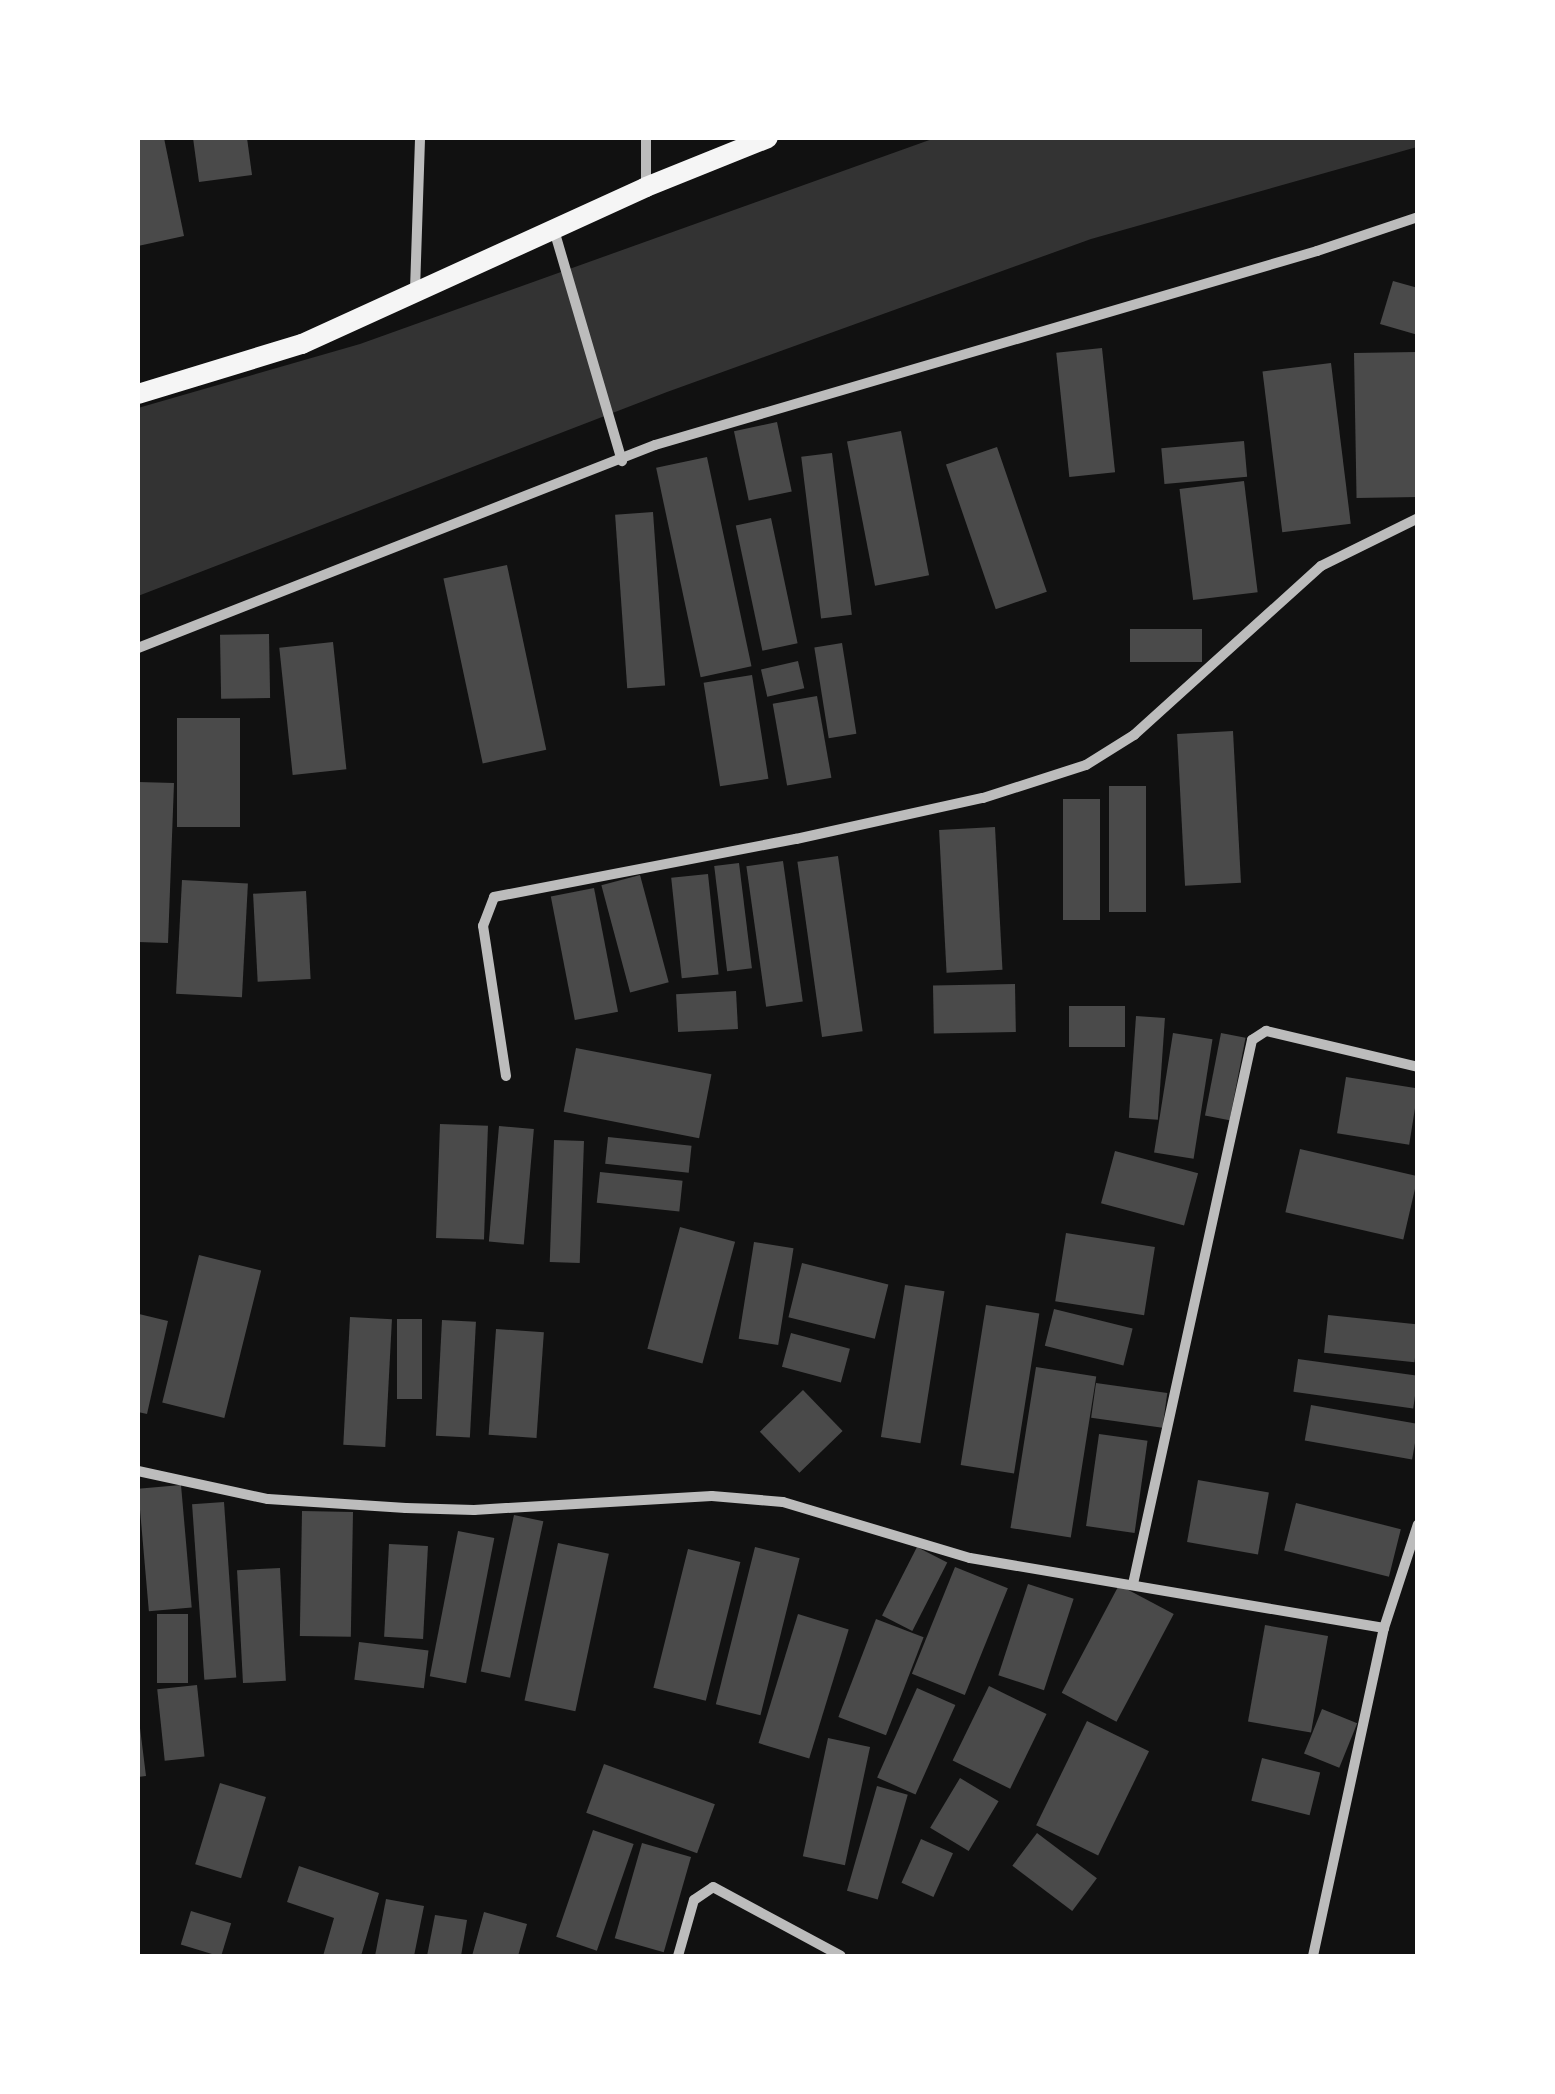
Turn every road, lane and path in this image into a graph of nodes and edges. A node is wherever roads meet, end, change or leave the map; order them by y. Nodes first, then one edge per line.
1 (420, 138) edge
2 (646, 138) edge
3 (768, 138) edge
4 (646, 187) junction
5 (1418, 217) edge
6 (554, 230) junction
7 (414, 296) junction
8 (138, 394) edge
9 (622, 462) junction
10 (1418, 518) edge
11 (138, 648) edge
12 (1418, 1067) edge
13 (506, 1076) dead end
14 (138, 1471) edge
15 (1418, 1524) edge
16 (1133, 1584) junction
17 (1384, 1628) junction
18 (678, 1956) edge
19 (841, 1956) edge
20 (1313, 1956) edge

1 - 7 street
2 - 4 street
3 - 4 main road
4 - 6 main road
5 - 9 street
6 - 7 main road
6 - 9 street
7 - 8 main road
9 - 11 street
10 - 13 street
12 - 16 street
14 - 16 street
15 - 17 street
16 - 17 street
17 - 20 street
18 - 19 street

